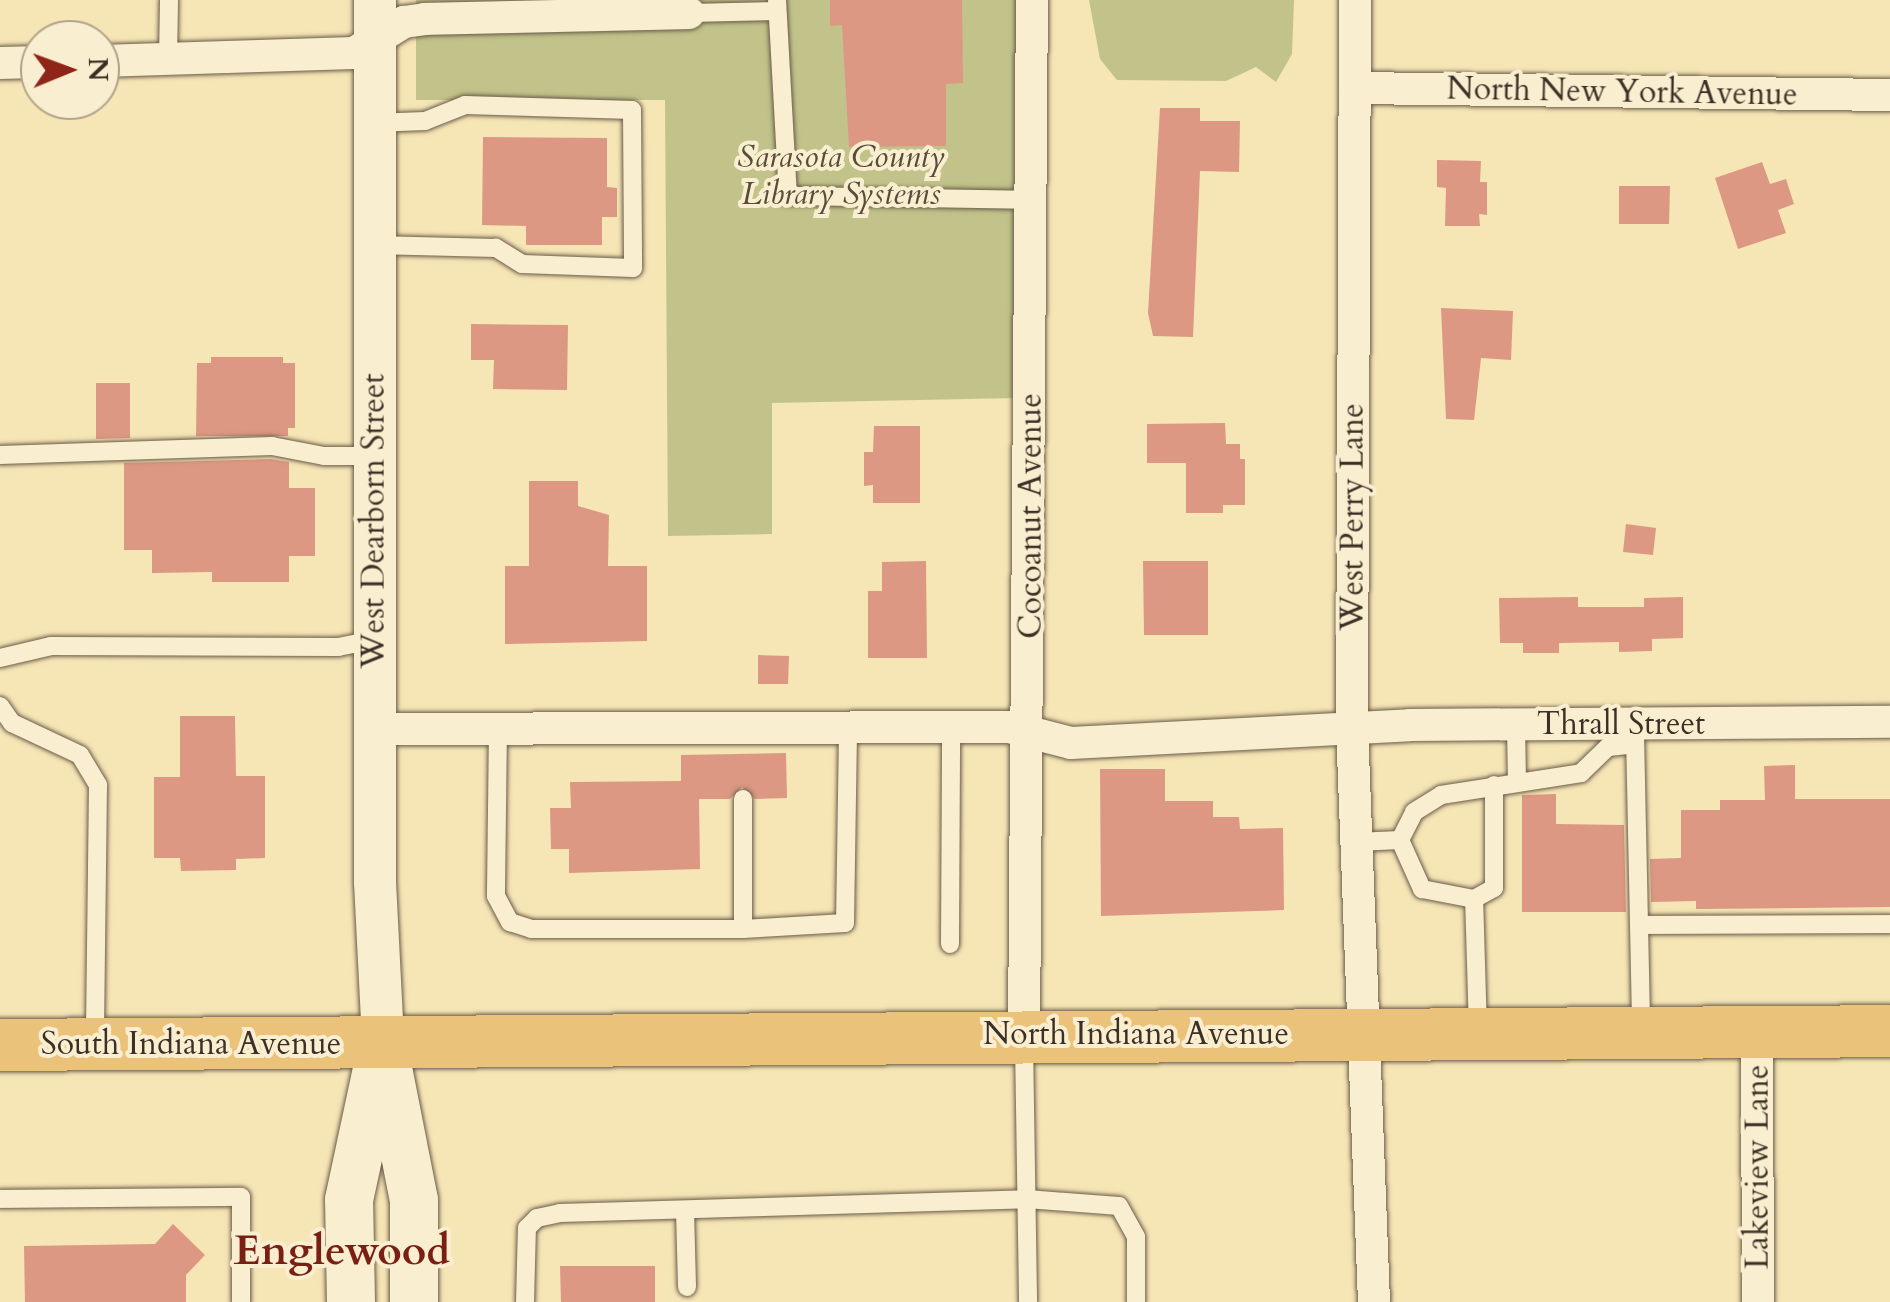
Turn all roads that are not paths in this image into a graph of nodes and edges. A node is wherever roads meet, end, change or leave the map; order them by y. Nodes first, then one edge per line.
1 (169, 0) edge
2 (1032, 0) edge
3 (1355, 0) edge
4 (689, 6) edge
5 (777, 6) edge
6 (374, 20) edge
7 (168, 59) junction
8 (120, 60) edge
9 (1355, 88) junction
10 (1890, 95) edge
11 (374, 123) junction
12 (1031, 200) junction
13 (374, 246) junction
14 (0, 456) edge
15 (374, 456) junction
16 (374, 640) junction
17 (0, 658) edge
18 (0, 706) edge
19 (1890, 722) edge
20 (1516, 725) junction
21 (848, 727) junction
22 (951, 727) junction
23 (1352, 727) junction
24 (375, 728) junction
25 (498, 728) junction
26 (1635, 734) junction
27 (1030, 736) junction
28 (1517, 780) junction
29 (1494, 784) junction
30 (742, 799) dead end
31 (1400, 840) junction
32 (1356, 842) junction
33 (1474, 898) junction
34 (1890, 924) edge
35 (1642, 925) junction
36 (743, 930) junction
37 (950, 944) dead end
38 (1758, 1031) junction
39 (1890, 1031) edge
40 (1024, 1033) junction
41 (1641, 1033) junction
42 (1362, 1035) junction
43 (1478, 1036) junction
44 (383, 1042) junction
45 (0, 1045) edge
46 (95, 1045) junction
47 (1026, 1199) junction
48 (0, 1200) edge
49 (685, 1210) junction
50 (686, 1286) dead end
51 (241, 1302) edge
52 (350, 1302) edge
53 (414, 1302) edge
54 (526, 1302) edge
55 (1028, 1302) edge
56 (1136, 1302) edge
57 (1374, 1302) edge
58 (1758, 1302) edge

1 - 7 lane
2 - 12 street, Cocoanut Avenue
3 - 9 street, West Perry Lane
4 - 5 lane
4 - 6 street
5 - 12 lane
6 - 7 street
6 - 11 street, West Dearborn Street
7 - 8 street
9 - 10 street, North New York Avenue
9 - 23 street, West Perry Lane
11 - 13 street, West Dearborn Street
11 - 13 lane
12 - 27 street, Cocoanut Avenue
13 - 15 street, West Dearborn Street
14 - 15 lane
15 - 16 street, West Dearborn Street
16 - 17 lane
16 - 24 street, West Dearborn Street
18 - 46 lane
19 - 26 street, Thrall Street
20 - 23 street, Thrall Street
20 - 26 street, Thrall Street
20 - 28 lane
21 - 22 street, Thrall Street
21 - 25 street, Thrall Street
21 - 36 lane
22 - 27 street, Thrall Street
22 - 37 lane
23 - 27 street, Thrall Street
23 - 32 street, West Perry Lane
24 - 25 street, Thrall Street
24 - 44 street, West Dearborn Street
25 - 36 lane
26 - 28 lane
26 - 35 lane
27 - 40 street, Cocoanut Avenue
28 - 29 lane
29 - 31 lane
29 - 33 lane
30 - 36 lane
31 - 32 lane
31 - 33 lane
32 - 42 street, West Perry Lane
33 - 43 lane
34 - 35 lane
35 - 41 lane
38 - 39 main road, North Indiana Avenue
38 - 41 main road, North Indiana Avenue
38 - 58 street, Lakeview Lane
40 - 42 main road, North Indiana Avenue
40 - 44 main road, North Indiana Avenue
40 - 47 lane
41 - 43 main road, North Indiana Avenue
42 - 43 main road, North Indiana Avenue
42 - 57 street, West Perry Lane
44 - 46 main road, South Indiana Avenue
44 - 52 main road
44 - 53 main road
45 - 46 main road, South Indiana Avenue
47 - 49 lane
47 - 55 lane
47 - 56 lane
48 - 51 lane
49 - 50 lane
49 - 54 lane

